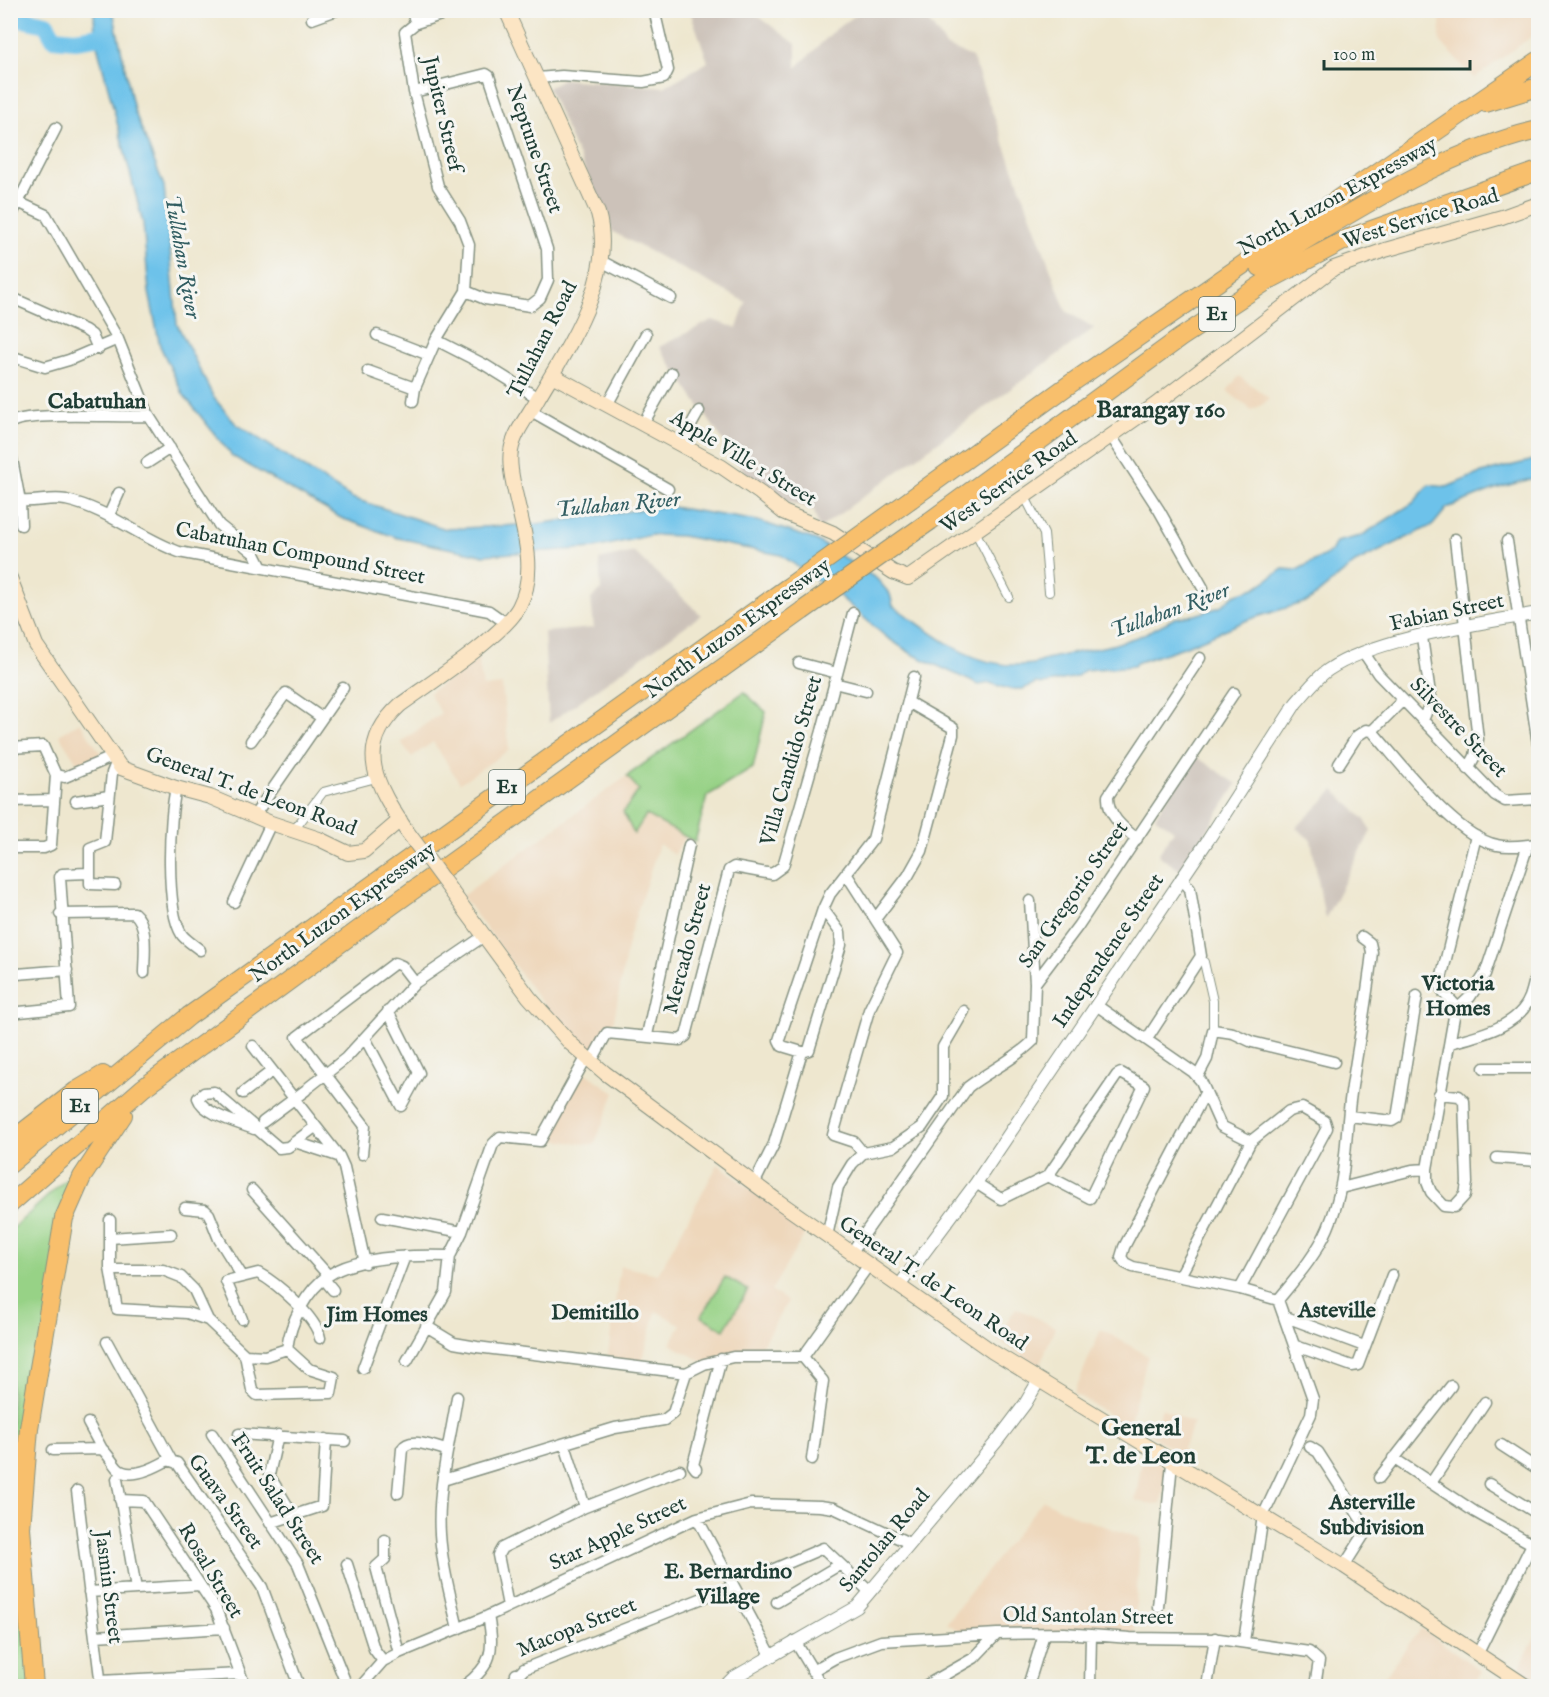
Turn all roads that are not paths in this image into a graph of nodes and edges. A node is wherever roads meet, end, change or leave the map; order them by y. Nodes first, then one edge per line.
1 (337, 10) edge
2 (411, 10) edge
3 (456, 10) edge
4 (506, 10) edge
5 (657, 10) edge
6 (312, 19) dead end
7 (416, 23) junction
8 (1539, 61) edge
9 (537, 78) junction
10 (1539, 87) edge
11 (414, 92) junction
12 (1470, 108) junction
13 (56, 128) dead end
14 (1539, 130) edge
15 (1539, 171) edge
16 (20, 203) junction
17 (1539, 204) edge
18 (10, 218) edge
19 (601, 261) junction
20 (466, 291) junction
21 (10, 297) edge
22 (671, 298) dead end
23 (1166, 319) junction
24 (646, 334) dead end
25 (377, 335) dead end
26 (118, 339) junction
27 (436, 340) junction
28 (98, 349) junction
29 (429, 355) junction
30 (10, 356) edge
31 (368, 371) dead end
32 (672, 373) dead end
33 (552, 375) junction
34 (415, 388) junction
35 (538, 398) junction
36 (412, 401) dead end
37 (608, 405) junction
38 (531, 411) junction
39 (699, 411) dead end
40 (149, 416) junction
41 (10, 423) edge
42 (643, 424) junction
43 (1112, 436) junction
44 (680, 445) junction
45 (170, 448) junction
46 (10, 449) edge
47 (147, 463) dead end
48 (668, 489) dead end
49 (119, 493) dead end
50 (1025, 497) junction
51 (20, 501) junction
52 (109, 515) junction
53 (21, 525) dead end
54 (976, 533) junction
55 (1455, 539) dead end
56 (1507, 541) dead end
57 (529, 560) joint
58 (261, 566) junction
59 (911, 577) joint
60 (10, 578) edge
61 (1203, 588) dead end
62 (1049, 592) dead end
63 (1009, 597) dead end
64 (1539, 613) edge
65 (853, 614) dead end
66 (1520, 617) junction
67 (506, 623) junction
68 (1466, 627) junction
69 (1422, 637) junction
70 (1364, 654) junction
71 (1200, 658) dead end
72 (799, 663) dead end
73 (914, 676) dead end
74 (836, 678) junction
75 (343, 688) dead end
76 (866, 691) dead end
77 (1234, 693) dead end
78 (1403, 700) junction
79 (908, 702) junction
80 (322, 718) junction
81 (1423, 720) junction
82 (1372, 732) junction
83 (251, 741) dead end
84 (1539, 744) edge
85 (10, 748) edge
86 (114, 760) junction
87 (1339, 764) dead end
88 (1468, 769) junction
89 (56, 775) junction
90 (376, 778) junction
91 (176, 788) junction
92 (109, 796) junction
93 (1539, 799) edge
94 (54, 800) junction
95 (10, 801) edge
96 (76, 801) dead end
97 (254, 816) junction
98 (271, 823) junction
99 (403, 825) junction
100 (294, 831) junction
101 (1476, 836) junction
102 (1137, 839) junction
103 (1533, 844) edge
104 (689, 845) dead end
105 (10, 848) edge
106 (731, 868) joint
107 (89, 873) junction
108 (847, 875) junction
109 (1181, 878) junction
110 (116, 885) dead end
111 (1030, 901) dead end
112 (234, 902) dead end
113 (823, 909) junction
114 (60, 914) junction
115 (876, 918) junction
116 (484, 936) junction
117 (1362, 937) dead end
118 (200, 950) dead end
119 (1204, 962) dead end
120 (1538, 965) edge
121 (67, 970) junction
122 (144, 973) dead end
123 (17, 974) dead end
124 (415, 983) junction
125 (1035, 983) junction
126 (1417, 996) dead end
127 (1096, 1005) junction
128 (1457, 1007) junction
129 (388, 1011) junction
130 (964, 1011) dead end
131 (10, 1013) edge
132 (1214, 1030) junction
133 (647, 1035) junction
134 (365, 1038) junction
135 (1147, 1039) junction
136 (1450, 1043) junction
137 (253, 1046) dead end
138 (149, 1048) junction
139 (802, 1052) junction
140 (589, 1060) junction
141 (1334, 1062) dead end
142 (1484, 1068) dead end
143 (1539, 1068) edge
144 (272, 1071) junction
145 (325, 1074) junction
146 (1198, 1076) junction
147 (143, 1088) junction
148 (243, 1093) dead end
149 (1206, 1093) junction
150 (1439, 1094) junction
151 (294, 1099) junction
152 (1349, 1116) junction
153 (264, 1122) dead end
154 (315, 1127) junction
155 (254, 1129) junction
156 (1251, 1141) junction
157 (10, 1142) edge
158 (295, 1142) junction
159 (863, 1153) junction
160 (339, 1156) junction
161 (1497, 1158) dead end
162 (1539, 1161) edge
163 (10, 1164) edge
164 (344, 1167) junction
165 (1427, 1169) junction
166 (1048, 1176) junction
167 (976, 1183) junction
168 (754, 1184) junction
169 (1341, 1188) junction
170 (252, 1190) dead end
171 (10, 1204) edge
172 (185, 1208) dead end
173 (382, 1217) dead end
174 (110, 1220) dead end
175 (462, 1232) junction
176 (171, 1234) dead end
177 (827, 1236) junction
178 (110, 1238) junction
179 (851, 1253) junction
180 (405, 1256) junction
181 (450, 1256) junction
182 (365, 1263) junction
183 (868, 1266) junction
184 (111, 1270) junction
185 (1392, 1275) dead end
186 (242, 1276) junction
187 (1180, 1276) junction
188 (326, 1277) junction
189 (899, 1286) junction
190 (1240, 1289) junction
191 (333, 1290) dead end
192 (1278, 1300) junction
193 (301, 1308) junction
194 (1286, 1317) junction
195 (242, 1318) dead end
196 (208, 1320) junction
197 (426, 1326) junction
198 (321, 1338) dead end
199 (107, 1342) dead end
200 (1296, 1346) junction
201 (1364, 1346) junction
202 (287, 1349) junction
203 (245, 1355) junction
204 (803, 1357) junction
205 (721, 1359) junction
206 (407, 1361) dead end
207 (363, 1368) dead end
208 (686, 1373) junction
209 (1039, 1380) junction
210 (1451, 1386) dead end
211 (457, 1397) dead end
212 (1485, 1402) dead end
213 (88, 1423) dead end
214 (212, 1434) dead end
215 (239, 1434) dead end
216 (278, 1435) junction
217 (326, 1439) junction
218 (345, 1441) dead end
219 (564, 1444) junction
220 (1501, 1445) dead end
221 (1311, 1447) dead end
222 (102, 1449) junction
223 (447, 1449) junction
224 (53, 1450) dead end
225 (1393, 1458) junction
226 (812, 1459) dead end
227 (171, 1460) junction
228 (1172, 1463) junction
229 (696, 1469) dead end
230 (1539, 1469) edge
231 (680, 1470) dead end
232 (1380, 1478) dead end
233 (117, 1479) dead end
234 (443, 1480) junction
235 (1431, 1483) junction
236 (1489, 1484) dead end
237 (77, 1491) dead end
238 (398, 1493) dead end
239 (120, 1500) junction
240 (585, 1507) junction
241 (1539, 1514) edge
242 (293, 1515) junction
243 (1263, 1516) junction
244 (697, 1518) junction
245 (270, 1523) junction
246 (1539, 1532) edge
247 (385, 1540) dead end
248 (909, 1543) junction
249 (1532, 1544) junction
250 (347, 1564) dead end
251 (839, 1565) junction
252 (1344, 1566) junction
253 (765, 1573) dead end
254 (200, 1585) junction
255 (733, 1586) junction
256 (136, 1589) junction
257 (89, 1592) junction
258 (870, 1592) junction
259 (777, 1602) dead end
260 (508, 1606) junction
261 (1158, 1607) dead end
262 (488, 1616) junction
263 (224, 1628) junction
264 (458, 1629) junction
265 (997, 1634) junction
266 (1044, 1634) junction
267 (1091, 1635) junction
268 (95, 1636) junction
269 (1215, 1638) junction
270 (795, 1641) junction
271 (1244, 1641) junction
272 (399, 1653) junction
273 (771, 1655) junction
274 (1477, 1655) junction
275 (383, 1661) junction
276 (812, 1671) junction
277 (240, 1674) junction
278 (516, 1674) junction
279 (101, 1684) edge
280 (34, 1686) edge
281 (244, 1686) edge
282 (299, 1686) edge
283 (347, 1686) edge
284 (361, 1686) edge
285 (464, 1686) edge
286 (508, 1686) edge
287 (524, 1686) edge
288 (725, 1686) edge
289 (822, 1686) edge
290 (925, 1686) edge
291 (1028, 1686) edge
292 (1090, 1686) edge
293 (1207, 1686) edge
294 (1315, 1686) edge
295 (1526, 1686) edge

1 - 6 street
2 - 7 street
3 - 7 street
4 - 9 main road, Tullahan Road
5 - 9 street
7 - 11 street, Jupiter Streef
8 - 12 highway, North Luzon Expressway / E1
9 - 19 main road, Tullahan Road
10 - 12 highway, North Luzon Expressway / E1
11 - 20 street, Jupiter Streef
11 - 20 street, Neptune Street
12 - 23 highway, North Luzon Expressway / E1
13 - 16 street
14 - 23 highway, North Luzon Expressway / E1
15 - 147 highway, North Luzon Expressway / E1, bridge
16 - 18 street
16 - 26 street
17 - 43 main road, West Service Road
19 - 22 street
19 - 33 main road, Tullahan Road
20 - 27 street, Jupiter Streef
21 - 28 street
23 - 138 highway, North Luzon Expressway / E1, bridge
24 - 37 street
25 - 29 street
26 - 28 street
26 - 40 street
27 - 29 street, Jupiter Streef
27 - 35 street
28 - 30 street
29 - 34 street, Jupiter Streef
31 - 34 street
32 - 42 street
33 - 35 main road, Tullahan Road
33 - 37 main road, Apple Ville 1 Street
34 - 36 street, Jupiter Streef
35 - 38 main road, Tullahan Road
37 - 42 main road, Apple Ville 1 Street
38 - 48 street
38 - 57 main road, Tullahan Road
39 - 44 street
40 - 41 street
40 - 45 street
42 - 44 main road, Apple Ville 1 Street
43 - 50 main road, West Service Road
43 - 61 street
44 - 59 main road, Apple Ville 1 Street
45 - 47 street
45 - 58 street
46 - 51 street
49 - 52 street
50 - 54 main road, West Service Road
50 - 62 street
51 - 52 street, Cabatuhan Compound Street
51 - 53 street
52 - 58 street, Cabatuhan Compound Street
54 - 59 main road, West Service Road
54 - 63 street
55 - 68 street
56 - 66 street
57 - 67 main road, General T. de Leon Road
58 - 67 street, Cabatuhan Compound Street
60 - 86 main road
64 - 66 street, Fabian Street
65 - 74 street, Villa Candido Street
66 - 68 street, Fabian Street
66 - 84 street
67 - 90 main road, General T. de Leon Road
68 - 69 street, Fabian Street
68 - 88 street
69 - 70 street, Fabian Street
69 - 81 street
70 - 78 street, Silvestre Street
70 - 109 street, Independence Street
71 - 102 street
72 - 74 street
73 - 79 street
74 - 76 street
74 - 106 street, Villa Candido Street
75 - 80 street
77 - 102 street, San Gregorio Street
78 - 81 street, Silvestre Street
78 - 82 street
79 - 108 street
79 - 115 street
80 - 83 street
80 - 97 street
81 - 88 street, Silvestre Street
82 - 87 street
82 - 101 street
85 - 89 street
86 - 89 street
86 - 91 main road, General T. de Leon Road
86 - 92 street
88 - 93 street, Silvestre Street
89 - 94 street
90 - 99 main road, General T. de Leon Road
90 - 100 street
91 - 97 main road, General T. de Leon Road
91 - 118 street
92 - 96 street
92 - 107 street
94 - 95 street
94 - 105 street
97 - 98 main road, General T. de Leon Road
98 - 100 main road, General T. de Leon Road
98 - 112 street
99 - 100 main road, General T. de Leon Road
99 - 116 main road, General T. de Leon Road, bridge
101 - 103 street
101 - 128 street
102 - 125 street, San Gregorio Street
103 - 128 street
104 - 133 street
106 - 133 street, Mercado Street
107 - 110 street
107 - 114 street
108 - 113 street
108 - 115 street
109 - 127 street, Independence Street
109 - 135 street
111 - 125 street
113 - 139 street
113 - 139 street
114 - 121 street
114 - 122 street
115 - 159 street
116 - 124 street
116 - 140 main road, General T. de Leon Road
117 - 152 street
119 - 132 street
120 - 136 street
121 - 123 street
121 - 131 street
124 - 129 street
124 - 145 street
125 - 179 street, San Gregorio Street
126 - 152 street
127 - 135 street
127 - 167 street, Independence Street
128 - 136 street
129 - 134 street
129 - 134 street
130 - 159 street
132 - 141 street
132 - 146 street
133 - 140 street, Mercado Street
134 - 145 street
135 - 146 street
136 - 150 street
137 - 144 street
138 - 157 highway
138 - 163 highway, North Luzon Expressway / E1
139 - 168 street
140 - 168 main road, General T. de Leon Road
140 - 175 street
142 - 143 street
144 - 148 street
144 - 151 street
145 - 151 street
145 - 164 street
146 - 149 street
147 - 171 highway, North Luzon Expressway / E1
147 - 280 highway
149 - 156 street
149 - 187 street
150 - 165 street
150 - 165 street
151 - 153 street
151 - 154 street
152 - 169 street
154 - 158 street
154 - 160 street
155 - 155 street
155 - 158 street
156 - 187 street
156 - 190 street
158 - 160 street
159 - 177 street
160 - 164 street
161 - 162 street
164 - 182 street
165 - 169 street
166 - 166 street
166 - 167 street
167 - 189 street, Independence Street
168 - 177 main road, General T. de Leon Road
169 - 192 street
170 - 188 street
172 - 186 street
173 - 175 street
174 - 178 street
175 - 181 street
176 - 178 street
177 - 179 main road, General T. de Leon Road
178 - 184 street
179 - 183 main road, General T. de Leon Road
180 - 181 street
180 - 182 street
180 - 207 street
181 - 197 street
182 - 188 street
183 - 189 main road, General T. de Leon Road
183 - 204 street
184 - 196 street
184 - 196 street
185 - 201 street
186 - 193 street
186 - 195 street
187 - 190 street
188 - 191 street
188 - 193 street
189 - 209 main road, General T. de Leon Road
190 - 192 street
192 - 194 street
193 - 198 street
193 - 202 street
194 - 200 street
194 - 201 street
196 - 203 street
197 - 206 street
197 - 208 street
199 - 227 street
200 - 201 street
200 - 243 street
202 - 203 street
202 - 203 street
204 - 205 street
204 - 226 street
205 - 208 street
205 - 229 street
208 - 219 street
209 - 228 main road, General T. de Leon Road
209 - 248 street, Santolan Road
210 - 225 street
211 - 223 street
212 - 235 street
213 - 222 street
214 - 245 street, Fruit Salad Street
215 - 216 street
216 - 217 street
216 - 242 street
217 - 218 street
217 - 242 street
219 - 234 street
219 - 240 street
220 - 230 street
221 - 252 street
222 - 224 street
222 - 227 street, Guava Street
223 - 234 street
223 - 238 street
225 - 232 street
225 - 235 street
227 - 282 street, Guava Street
228 - 243 main road, General T. de Leon Road
228 - 261 street
231 - 240 street
233 - 239 street
234 - 264 street
235 - 249 street
236 - 241 street
237 - 257 street, Jasmin Street
239 - 254 street, Rosal Street
239 - 256 street
240 - 260 street
242 - 245 street
243 - 252 main road, General T. de Leon Road
243 - 271 street
244 - 248 street, Star Apple Street
244 - 255 street
244 - 260 street, Star Apple Street
245 - 283 street, Fruit Salad Street
246 - 249 street
247 - 272 street
248 - 258 street, Santolan Road
249 - 274 street
250 - 275 street
251 - 253 street
251 - 258 street
251 - 259 street
252 - 274 main road, General T. de Leon Road
254 - 256 street
254 - 263 street, Rosal Street
255 - 273 street
255 - 278 street, Macopa Street
256 - 257 street
257 - 268 street, Jasmin Street
258 - 270 street, Santolan Road
260 - 262 street, Star Apple Street
262 - 264 street, Star Apple Street
262 - 285 street
263 - 268 street
263 - 277 street, Rosal Street
264 - 272 street, Star Apple Street
265 - 266 street, Old Santolan Street
265 - 276 street, Old Santolan Street
265 - 290 street
266 - 267 street, Old Santolan Street
266 - 291 street
267 - 269 street, Old Santolan Street
267 - 292 street
268 - 279 street, Jasmin Street
269 - 271 street, Old Santolan Street
269 - 293 street
270 - 273 street, Santolan Road
270 - 276 street
271 - 294 street, Old Santolan Street
272 - 275 street, Star Apple Street
273 - 288 street, Santolan Road
274 - 295 main road, General T. de Leon Road
275 - 284 street, Star Apple Street
276 - 289 street
277 - 279 street
277 - 281 street, Rosal Street
278 - 286 street, Macopa Street
278 - 287 street

